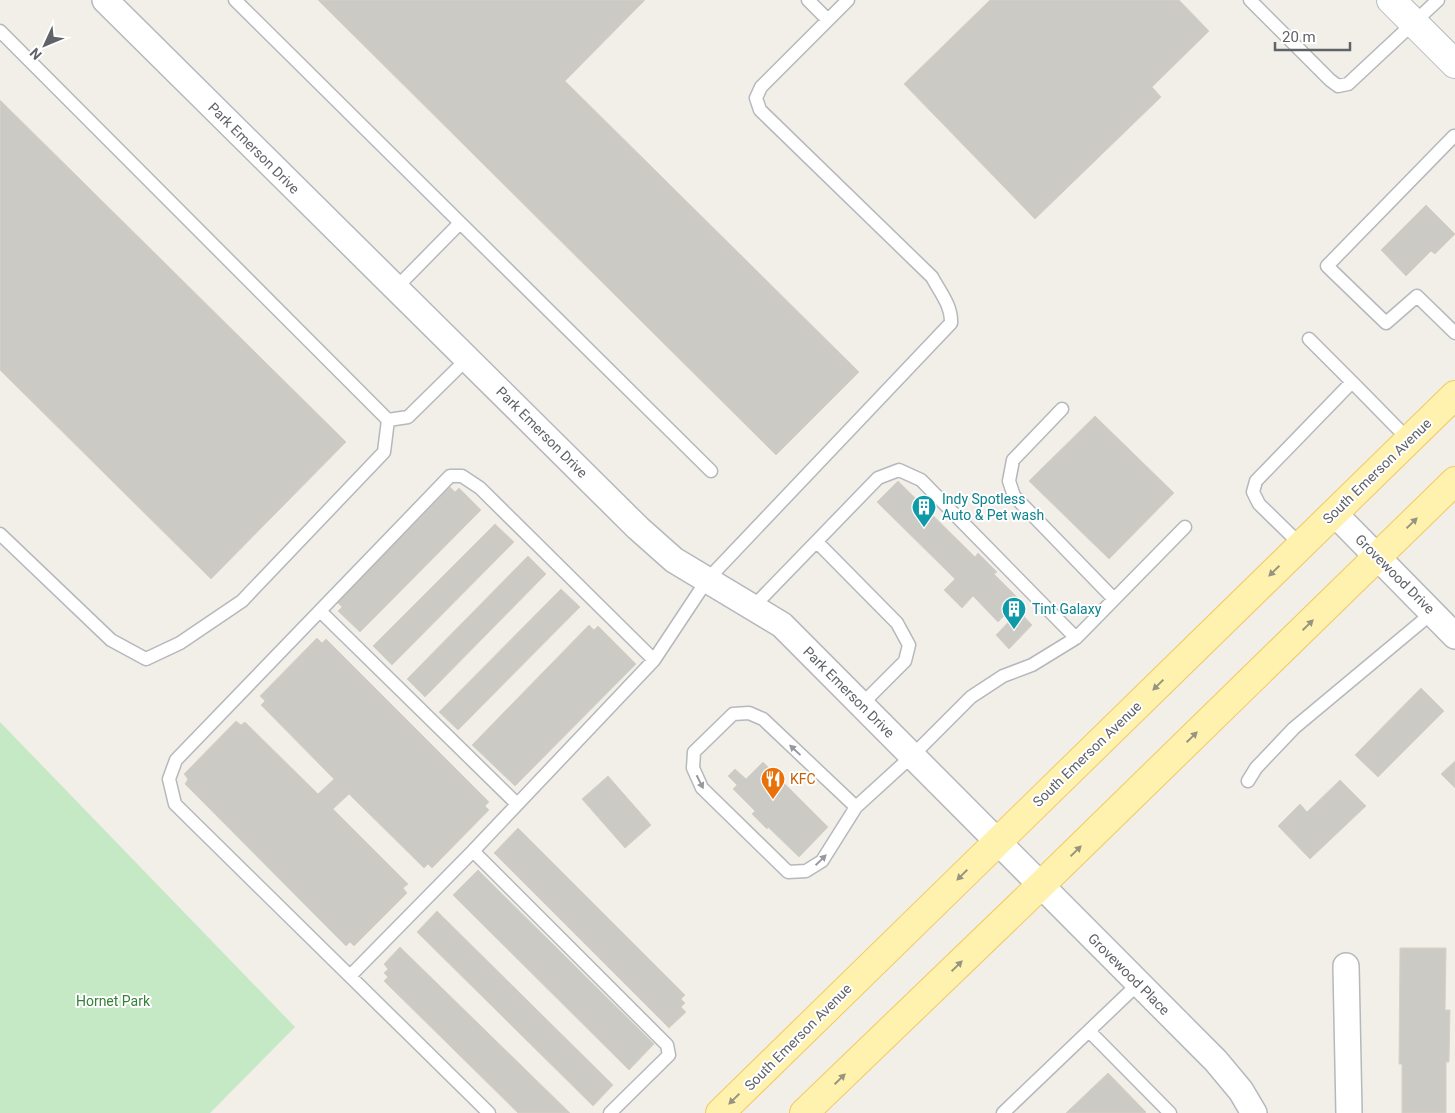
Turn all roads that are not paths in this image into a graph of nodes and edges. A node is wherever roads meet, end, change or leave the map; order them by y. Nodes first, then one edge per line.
1 (105, 0) edge
2 (235, 0) edge
3 (808, 0) edge
4 (848, 0) edge
5 (1250, 0) edge
6 (1391, 0) edge
7 (1438, 0) edge
8 (828, 20) junction
9 (1414, 23) junction
10 (0, 31) edge
11 (1455, 64) edge
12 (1455, 136) edge
13 (460, 223) junction
14 (396, 288) junction
15 (1455, 333) edge
16 (1309, 339) dead end
17 (467, 358) junction
18 (1352, 382) junction
19 (1455, 395) edge
20 (1062, 409) dead end
21 (388, 420) junction
22 (1410, 440) junction
23 (711, 472) dead end
24 (1455, 481) edge
25 (1334, 513) junction
26 (1186, 527) dead end
27 (0, 534) edge
28 (817, 542) junction
29 (1301, 545) junction
30 (1377, 556) junction
31 (707, 580) junction
32 (1114, 599) junction
33 (753, 607) junction
34 (320, 610) junction
35 (1432, 613) junction
36 (1455, 636) edge
37 (1076, 638) junction
38 (654, 660) junction
39 (862, 705) junction
40 (912, 756) junction
41 (1248, 780) dead end
42 (517, 804) junction
43 (856, 807) junction
44 (997, 841) junction
45 (473, 851) junction
46 (1041, 885) junction
47 (1346, 966) dead end
48 (350, 976) junction
49 (1139, 983) junction
50 (1088, 1031) junction
51 (488, 1113) edge
52 (610, 1113) edge
53 (720, 1113) edge
54 (804, 1113) edge
55 (1003, 1113) edge
56 (1170, 1113) edge
57 (1254, 1113) edge
58 (1349, 1113) edge

1 - 14 street, Park Emerson Drive
2 - 13 lane
3 - 8 lane
4 - 8 lane
5 - 9 lane
6 - 9 street
7 - 9 lane
8 - 31 lane
9 - 11 street
10 - 21 lane
12 - 15 lane
13 - 14 lane
13 - 23 lane
14 - 17 street, Park Emerson Drive
16 - 18 lane
17 - 21 lane
17 - 31 street, Park Emerson Drive
18 - 22 lane
18 - 29 lane
19 - 22 main road, South Emerson Avenue
20 - 32 lane
21 - 27 lane
22 - 25 main road, South Emerson Avenue
30 -> 24 main road
25 - 29 main road, South Emerson Avenue
25 - 30 street, Grovewood Drive
26 - 32 lane
28 - 33 lane
28 - 37 lane
28 - 39 lane
29 -> 44 main road, South Emerson Avenue
30 - 35 street, Grovewood Drive
46 -> 30 main road
31 - 33 street, Park Emerson Drive
31 - 38 lane
32 - 37 lane
33 - 39 street, Park Emerson Drive
34 - 38 lane
34 - 42 lane
34 - 48 lane
35 - 36 street, Grovewood Drive
35 - 41 lane
37 - 40 lane
38 - 42 lane
39 - 40 street, Park Emerson Drive
40 - 43 lane
40 - 44 street, Park Emerson Drive
42 - 45 lane
43 -> 43 lane
44 - 46 street, Grovewood Place
44 -> 53 main road, South Emerson Avenue
45 - 48 lane
45 - 52 lane
46 - 49 street, Grovewood Place
54 -> 46 main road
47 - 58 street
48 - 51 lane
49 - 50 lane
49 - 57 street, Grovewood Place
50 - 55 lane
50 - 56 lane

